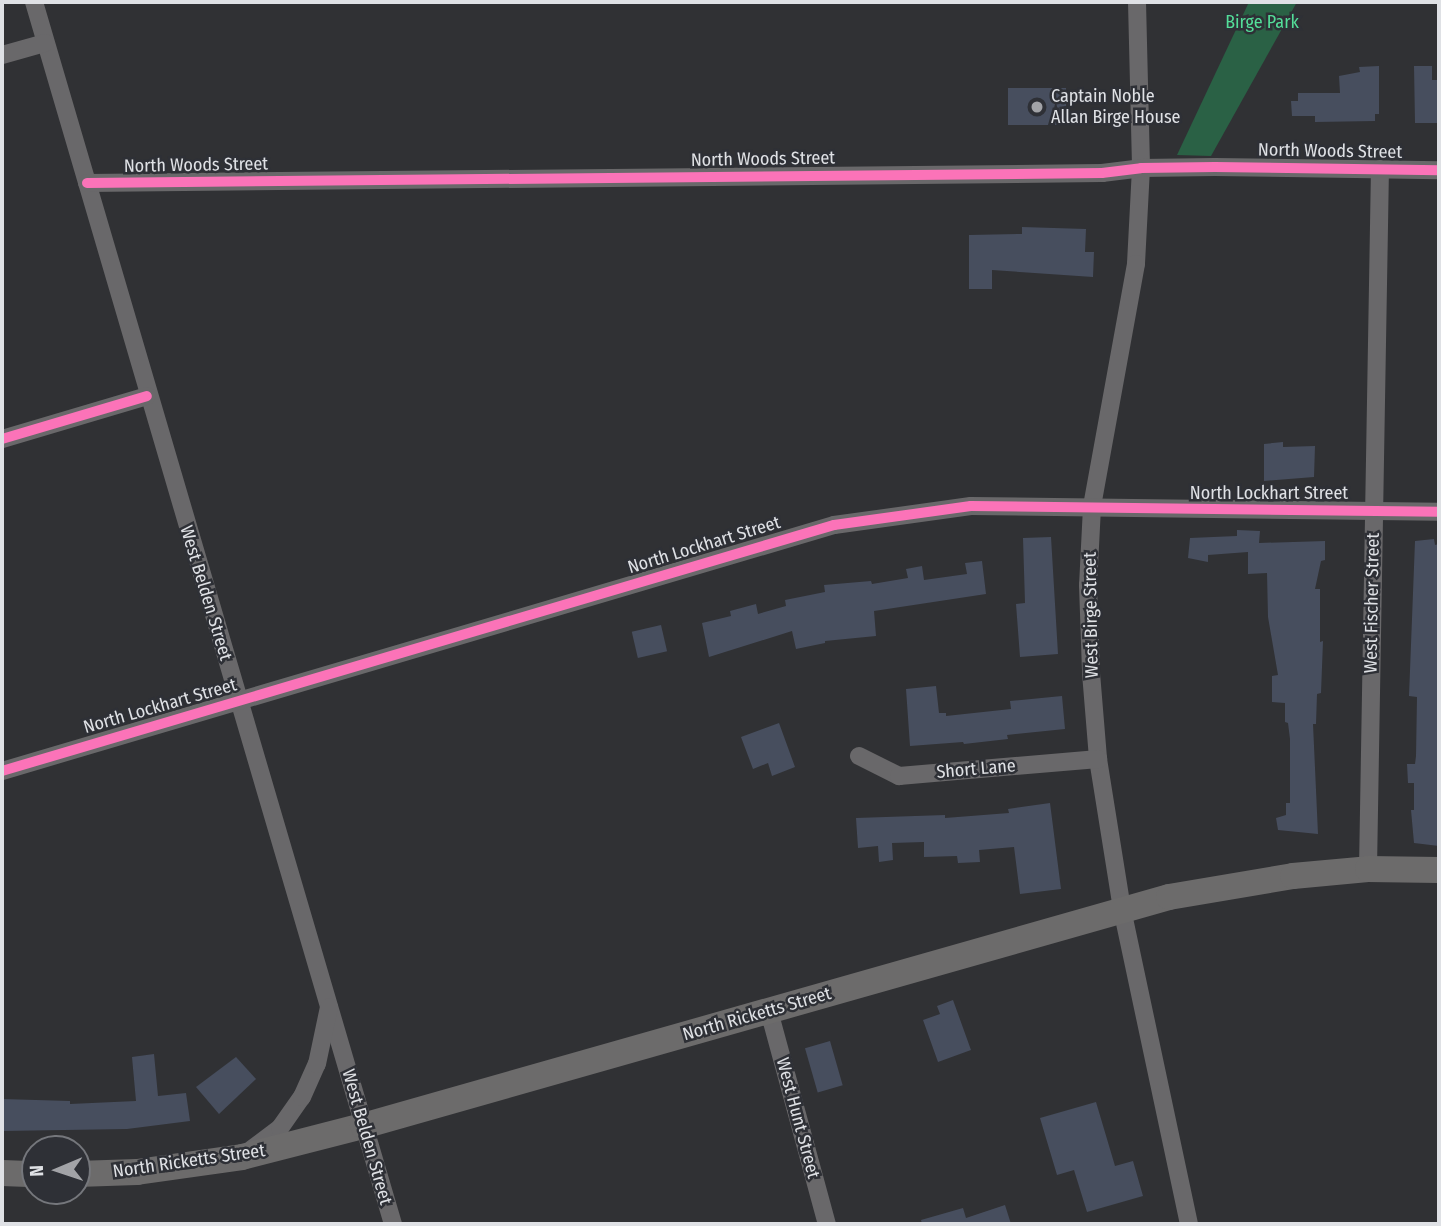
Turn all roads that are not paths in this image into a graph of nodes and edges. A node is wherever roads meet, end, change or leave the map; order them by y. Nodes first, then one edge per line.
1 (34, 2) edge
2 (1137, 2) edge
3 (45, 43) junction
4 (2, 55) edge
5 (1141, 168) junction
6 (1380, 169) junction
7 (1439, 170) edge
8 (88, 183) junction
9 (147, 396) junction
10 (2, 439) edge
11 (1092, 507) junction
12 (1374, 511) junction
13 (1439, 512) edge
14 (239, 702) junction
15 (859, 756) dead end
16 (1098, 759) junction
17 (2, 771) edge
18 (1368, 869) junction
19 (1439, 870) edge
20 (1122, 909) junction
21 (330, 1003) junction
22 (769, 1011) junction
23 (363, 1126) junction
24 (243, 1157) junction
25 (2, 1173) edge
26 (21, 1174) edge
27 (91, 1174) edge
28 (393, 1224) edge
29 (827, 1224) edge
30 (1189, 1224) edge

1 - 3 street, West Belden Street
2 - 5 street, West Birge Street
3 - 4 street
3 - 8 street, West Belden Street
5 - 6 street, North Woods Street
5 - 8 street, North Woods Street
5 - 11 street, West Birge Street
6 - 7 street, North Woods Street
6 - 12 street, West Fischer Street
8 - 9 street, West Belden Street
9 - 10 street
9 - 14 street, West Belden Street
11 - 12 street, North Lockhart Street
11 - 14 street, North Lockhart Street
11 - 16 street, West Birge Street
12 - 13 street, North Lockhart Street
12 - 18 street, West Fischer Street
14 - 17 street, North Lockhart Street
14 - 21 street, West Belden Street
15 - 16 street, Short Lane
16 - 20 street, West Birge Street
18 - 19 street, North Ricketts Street
18 - 20 street, North Ricketts Street
20 - 22 street, North Ricketts Street
20 - 30 street, West Birge Street
21 - 23 street, West Belden Street
21 - 24 street
22 - 23 street, North Ricketts Street
22 - 29 street, West Hunt Street
23 - 24 street, North Ricketts Street
23 - 28 street, West Belden Street
24 - 27 street, North Ricketts Street
25 - 26 street

